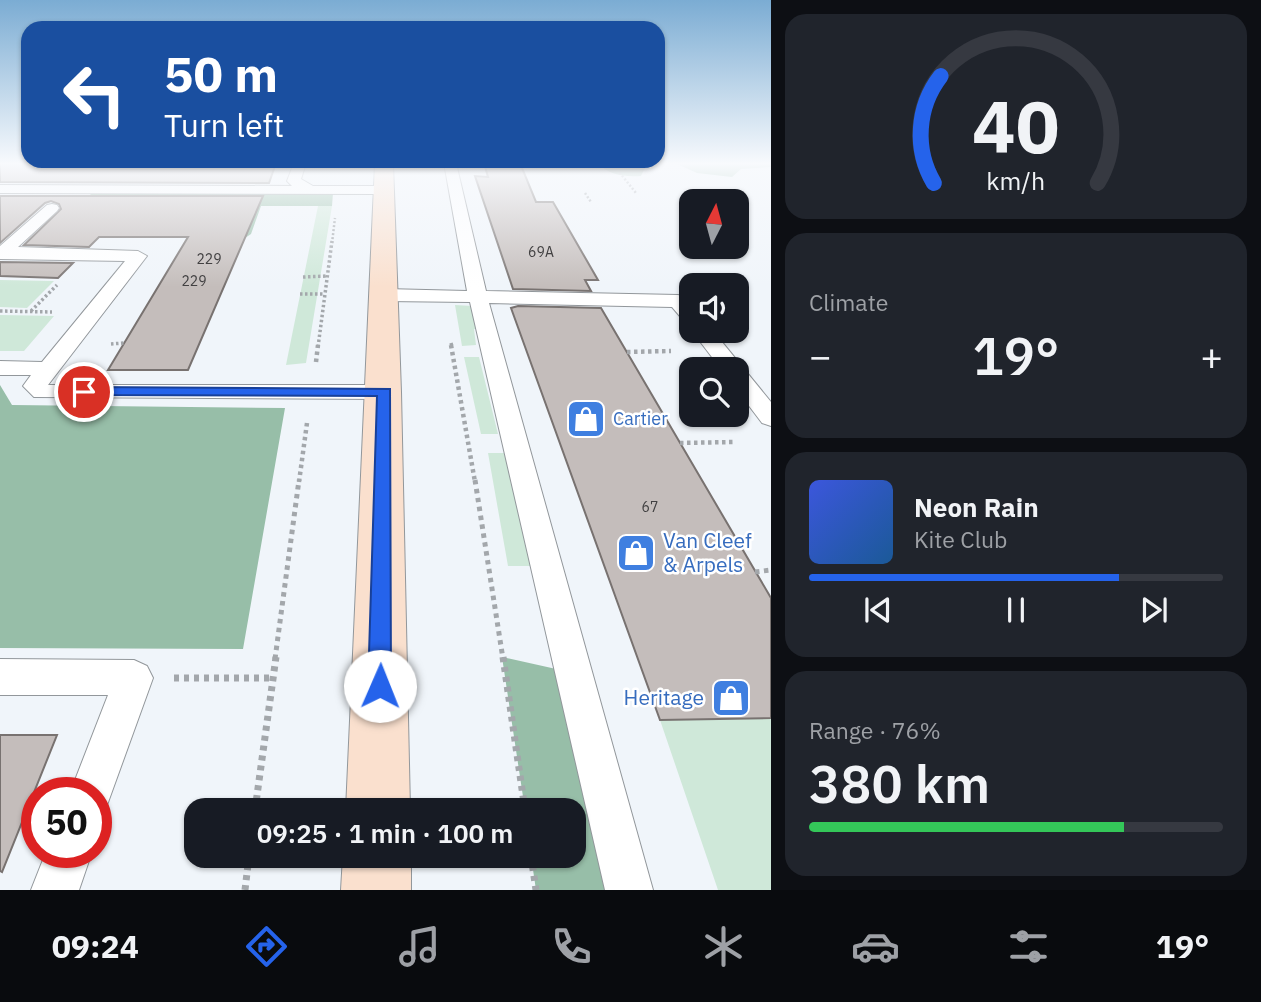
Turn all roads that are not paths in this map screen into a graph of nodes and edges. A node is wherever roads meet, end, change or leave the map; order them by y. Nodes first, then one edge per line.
1 (384, 205) edge
2 (459, 205) edge
3 (52, 208) dead end
4 (1, 253) edge
5 (384, 295) junction
6 (478, 297) junction
7 (679, 301) edge
8 (711, 343) edge
9 (723, 357) edge
10 (0, 368) edge
11 (48, 369) junction
12 (749, 390) edge
13 (384, 392) junction
14 (771, 418) edge
15 (0, 677) edge
16 (97, 777) edge
17 (378, 798) edge
18 (63, 868) edge
19 (377, 868) edge
20 (55, 890) edge
21 (376, 890) edge
22 (629, 890) edge

1 - 5 main road
2 - 6 lane
3 - 4 lane
4 - 11 lane
5 - 6 lane
5 - 13 main road
6 - 7 lane
6 - 22 lane
8 - 9 lane
10 - 11 lane
11 - 13 lane
12 - 14 lane
13 - 17 main road
15 - 16 lane
18 - 20 lane
19 - 21 main road

